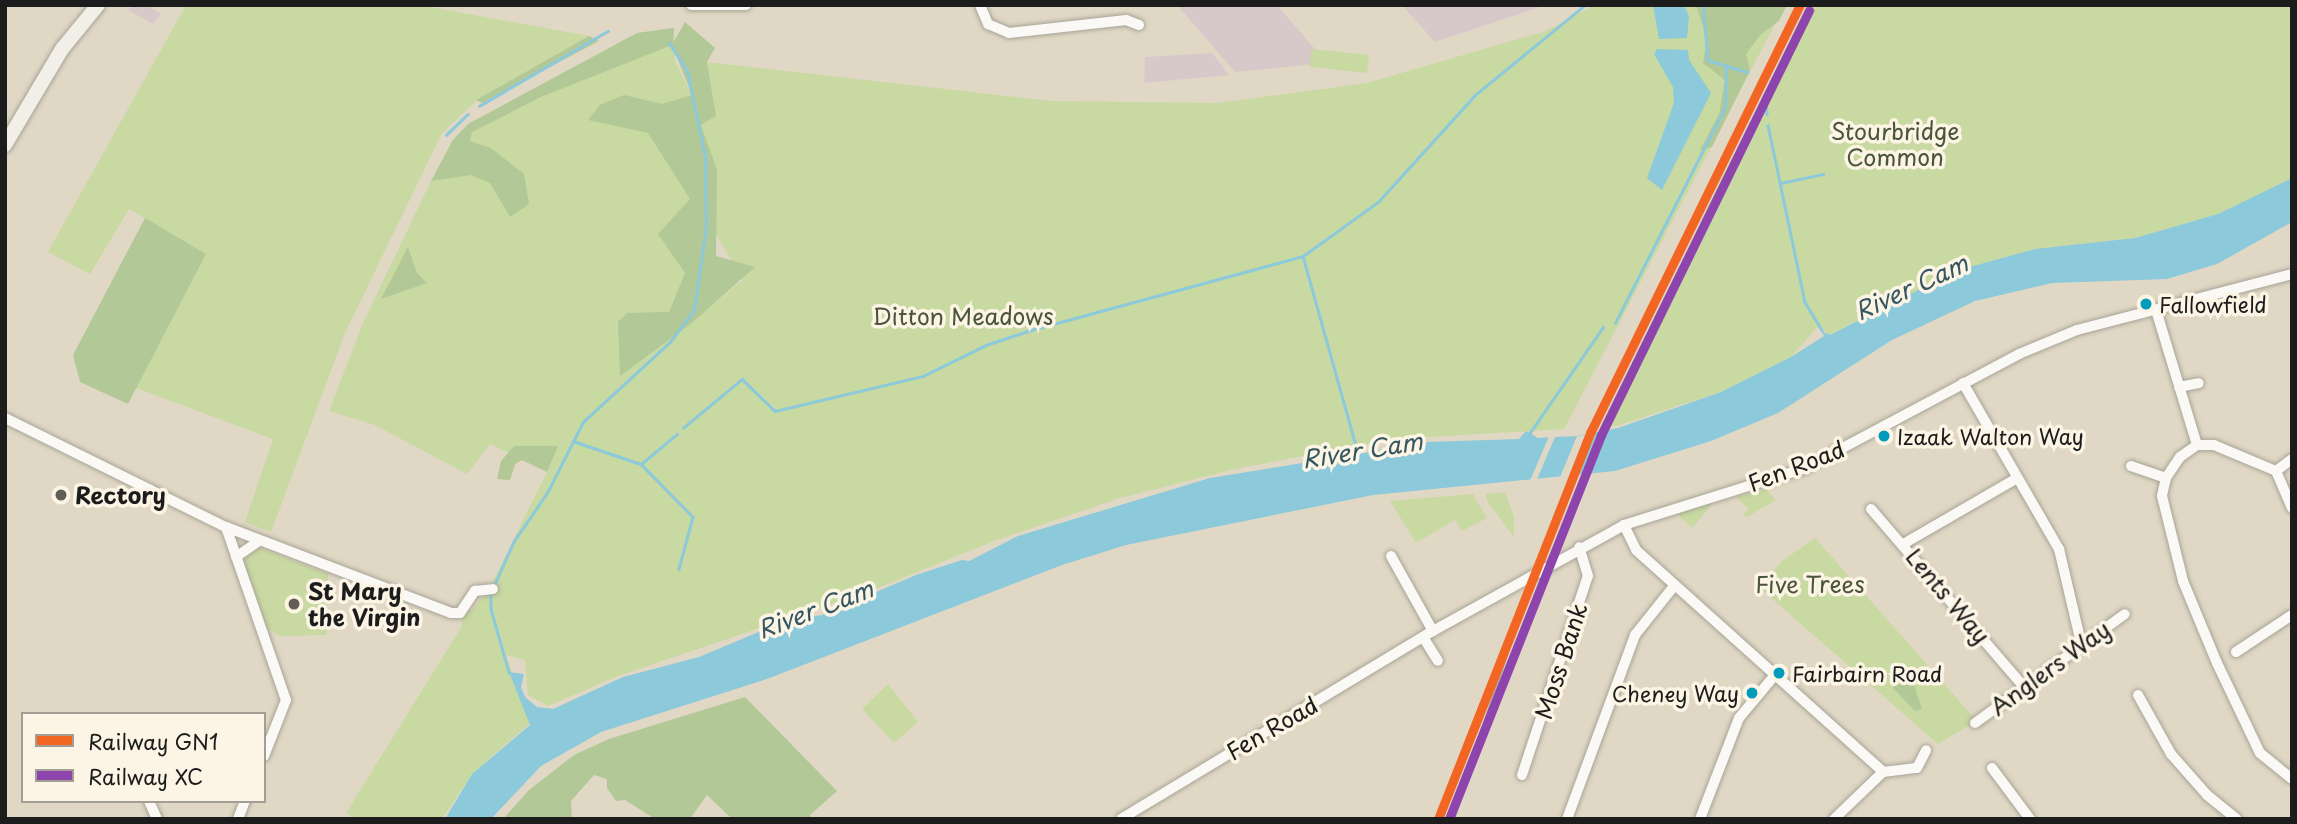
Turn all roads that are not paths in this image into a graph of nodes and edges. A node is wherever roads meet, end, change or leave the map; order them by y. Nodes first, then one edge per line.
1 (98, 5) edge
2 (691, 5) edge
3 (746, 5) edge
4 (980, 5) edge
5 (1139, 25) dead end
6 (5, 145) edge
7 (2292, 274) edge
8 (2156, 310) junction
9 (1963, 383) junction
10 (2199, 383) dead end
11 (2179, 387) junction
12 (5, 418) edge
13 (2197, 445) junction
14 (2292, 459) edge
15 (2131, 466) dead end
16 (2276, 471) junction
17 (2017, 478) junction
18 (2166, 478) junction
19 (2292, 508) edge
20 (1871, 509) dead end
21 (1624, 525) junction
22 (226, 527) junction
23 (260, 540) junction
24 (1905, 543) junction
25 (1579, 547) junction
26 (1391, 556) dead end
27 (236, 557) junction
28 (1674, 586) junction
29 (493, 589) dead end
30 (2125, 614) dead end
31 (2292, 615) edge
32 (1428, 634) junction
33 (2081, 643) junction
34 (2227, 657) junction
35 (1438, 661) dead end
36 (1775, 675) junction
37 (2023, 686) junction
38 (2138, 695) dead end
39 (1975, 723) dead end
40 (1926, 750) dead end
41 (266, 751) edge
42 (1992, 768) dead end
43 (1883, 772) junction
44 (1522, 775) dead end
45 (2292, 779) edge
46 (1121, 819) edge
47 (1567, 819) edge
48 (1700, 819) edge
49 (1834, 819) edge
50 (2030, 819) edge
51 (2237, 819) edge

1 - 6 main road
2 - 3 street
4 - 5 street
7 - 8 street, Fen Road
8 - 9 street, Fen Road
8 - 11 street
9 - 17 street
9 - 21 street, Fen Road
10 - 11 street
11 - 13 street
12 - 22 street
13 - 16 street
13 - 18 street
14 - 16 street
15 - 18 street
16 - 19 street
17 - 24 street
17 - 33 street
18 - 34 street
20 - 24 street, Lents Way
21 - 25 street, Fen Road
21 - 28 street
22 - 23 street
22 - 27 street
23 - 27 street
23 - 29 street
24 - 37 street, Lents Way
25 - 32 street, Fen Road
25 - 44 street, Moss Bank
26 - 32 street
27 - 41 street
28 - 36 street
28 - 47 street
30 - 33 street, Anglers Way
31 - 34 street
32 - 35 street
32 - 46 street, Fen Road
33 - 37 street, Anglers Way
34 - 45 street
36 - 43 street
36 - 48 street
37 - 39 street, Anglers Way
38 - 51 street
40 - 43 street
42 - 50 street
43 - 49 street

